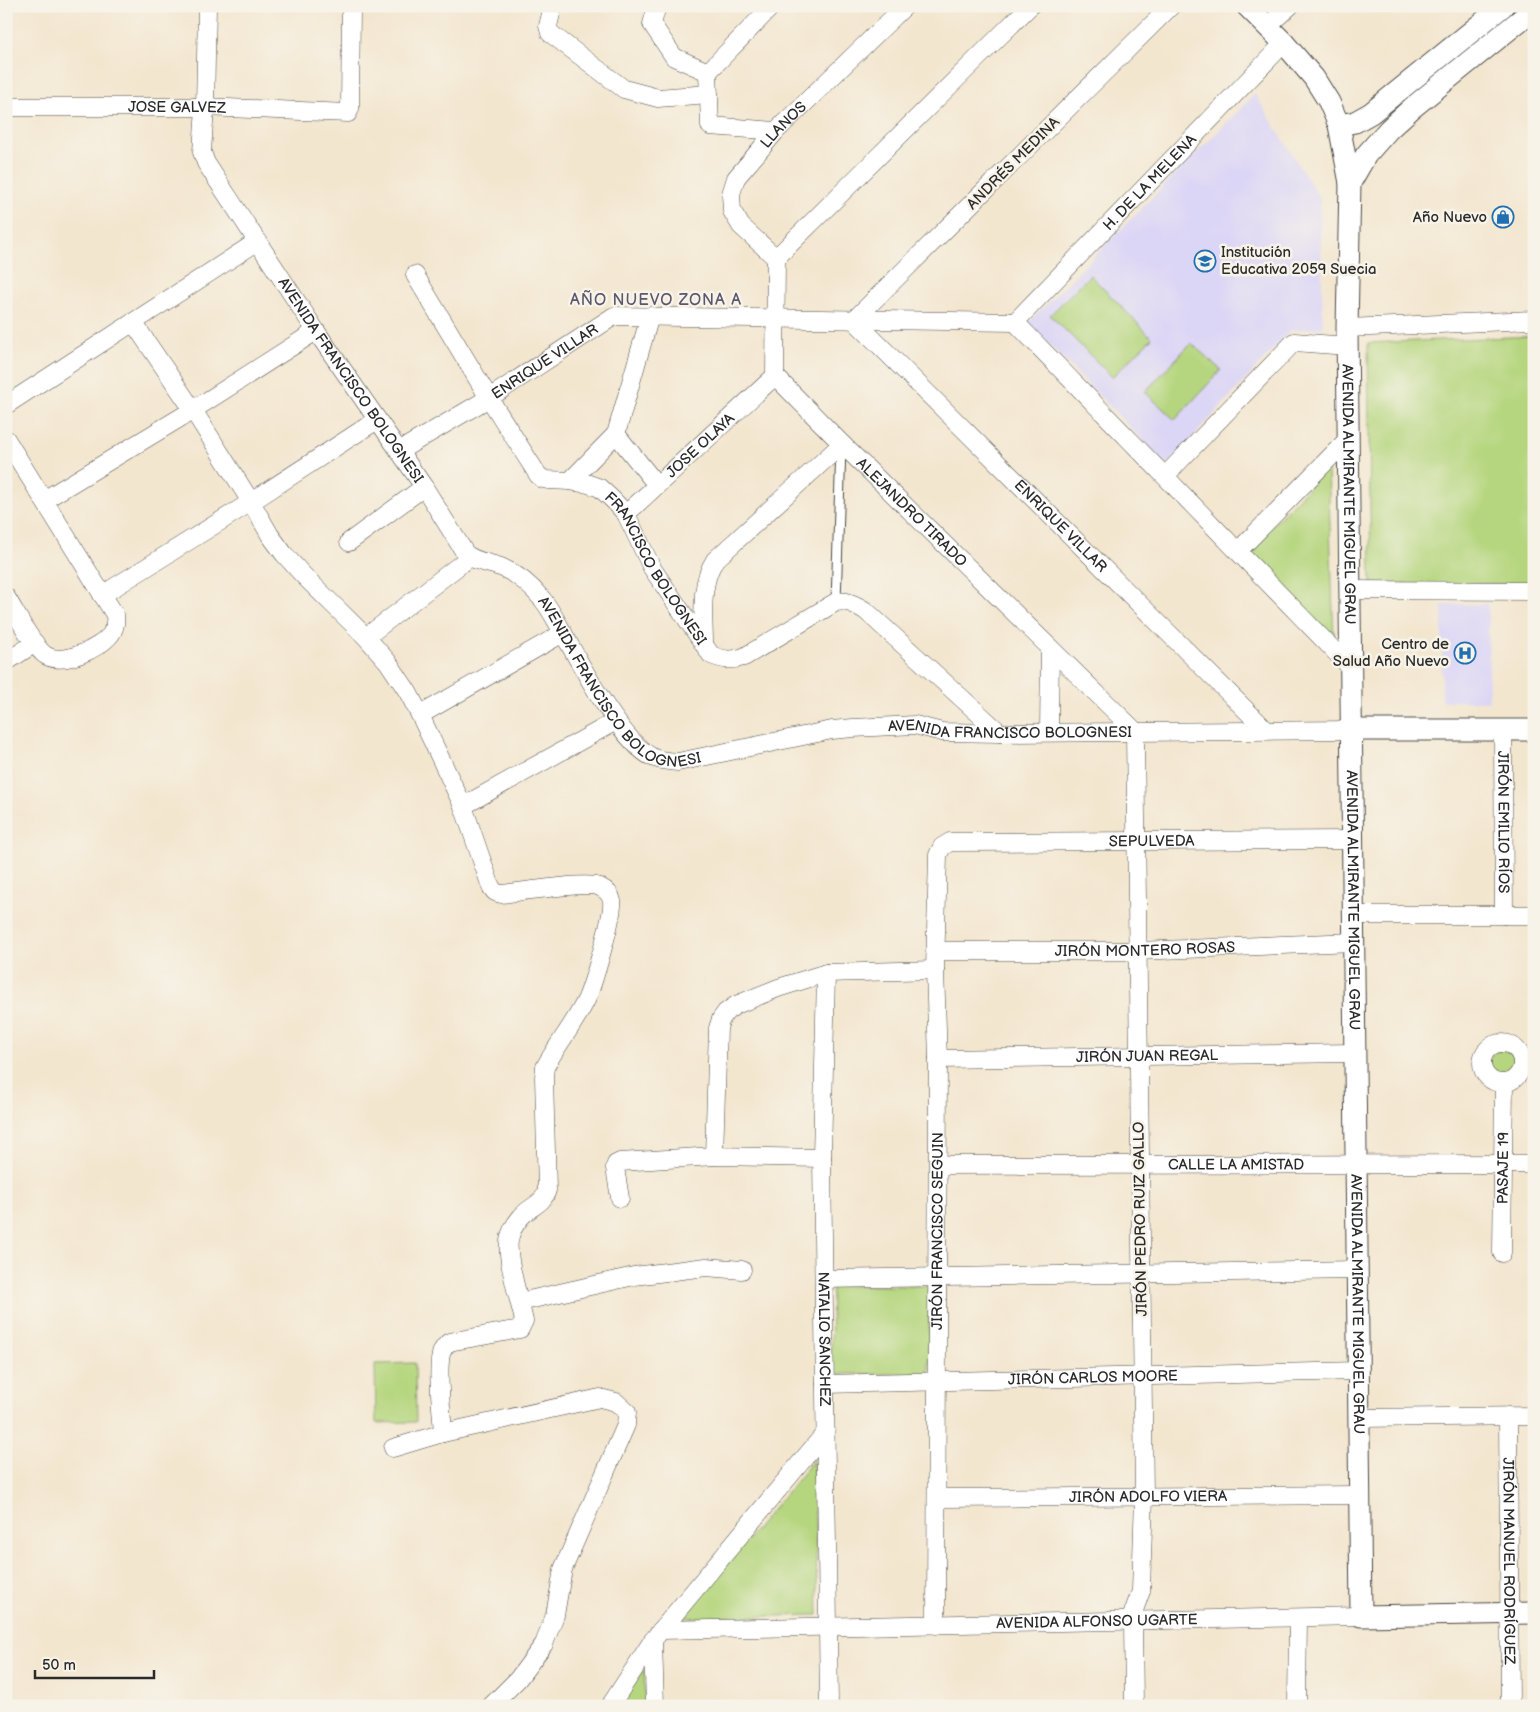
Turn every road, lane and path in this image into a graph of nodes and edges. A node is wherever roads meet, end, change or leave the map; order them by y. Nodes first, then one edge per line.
1 (207, 6) edge
2 (351, 6) edge
3 (553, 6) edge
4 (657, 6) edge
5 (772, 6) edge
6 (905, 6) edge
7 (1030, 6) edge
8 (1172, 6) edge
9 (1247, 6) edge
10 (1290, 6) edge
11 (1495, 9) edge
12 (1534, 9) edge
13 (1267, 26) junction
14 (1284, 43) junction
15 (708, 72) junction
16 (709, 94) junction
17 (6, 107) edge
18 (205, 107) junction
19 (1339, 125) junction
20 (776, 131) junction
21 (1350, 182) junction
22 (258, 241) junction
23 (776, 258) junction
24 (415, 275) dead end
25 (650, 316) junction
26 (776, 318) junction
27 (854, 320) junction
28 (1534, 320) edge
29 (133, 322) junction
30 (1015, 322) junction
31 (316, 330) junction
32 (1348, 337) junction
33 (775, 376) junction
34 (489, 398) junction
35 (6, 405) edge
36 (193, 410) junction
37 (377, 420) junction
38 (616, 434) junction
39 (1348, 438) junction
40 (6, 439) edge
41 (842, 444) junction
42 (399, 451) junction
43 (1165, 476) junction
44 (570, 481) junction
45 (656, 484) junction
46 (424, 487) junction
47 (44, 500) junction
48 (251, 502) junction
49 (626, 514) junction
50 (349, 542) dead end
51 (1238, 551) junction
52 (470, 558) junction
53 (1350, 590) junction
54 (1534, 591) edge
55 (102, 595) junction
56 (6, 597) edge
57 (836, 602) junction
58 (562, 633) junction
59 (366, 637) junction
60 (35, 643) junction
61 (704, 645) junction
62 (1050, 648) junction
63 (6, 662) edge
64 (1351, 668) junction
65 (420, 715) junction
66 (616, 721) junction
67 (1266, 730) junction
68 (1352, 730) junction
69 (1503, 730) junction
70 (1534, 730) edge
71 (1135, 731) junction
72 (1049, 732) junction
73 (1000, 733) junction
74 (463, 806) junction
75 (1353, 840) junction
76 (950, 842) joint
77 (1136, 842) junction
78 (1354, 915) junction
79 (1504, 915) junction
80 (1534, 915) edge
81 (1354, 942) junction
82 (935, 951) junction
83 (1137, 951) junction
84 (935, 970) junction
85 (826, 973) junction
86 (1355, 1052) junction
87 (1139, 1056) junction
88 (938, 1060) junction
89 (1504, 1083) dead end
90 (714, 1156) junction
91 (822, 1158) junction
92 (1503, 1164) junction
93 (1534, 1164) edge
94 (938, 1165) junction
95 (1140, 1165) junction
96 (1357, 1165) junction
97 (620, 1198) dead end
98 (1502, 1253) dead end
99 (742, 1270) dead end
100 (1358, 1270) junction
101 (1141, 1273) junction
102 (938, 1277) junction
103 (824, 1279) junction
104 (520, 1302) junction
105 (1359, 1371) junction
106 (1142, 1377) junction
107 (937, 1382) junction
108 (825, 1384) junction
109 (1508, 1416) junction
110 (1534, 1416) edge
111 (1359, 1418) junction
112 (826, 1432) junction
113 (443, 1433) junction
114 (393, 1448) dead end
115 (1360, 1495) junction
116 (1144, 1496) junction
117 (937, 1498) junction
118 (1534, 1613) edge
119 (1510, 1614) junction
120 (1361, 1616) junction
121 (1298, 1618) junction
122 (1133, 1621) junction
123 (936, 1625) junction
124 (828, 1627) junction
125 (657, 1635) junction
126 (491, 1706) edge
127 (610, 1706) edge
128 (655, 1706) edge
129 (829, 1706) edge
130 (1134, 1706) edge
131 (1298, 1706) edge
132 (1510, 1706) edge

1 - 18 street, AVENIDA FRANCISCO BOLOGNESI
2 - 18 street, JOSE GALVEZ
3 - 16 street
4 - 15 street
5 - 15 street
6 - 20 street, LLANOS
7 - 23 street
8 - 27 street, ANDRÉS MEDINA
9 - 13 street, AVENIDA ALMIRANTE MIGUEL GRAU
10 - 13 street
11 - 19 street
12 - 21 street, AVENIDA ALMIRANTE MIGUEL GRAU
13 - 14 street, AVENIDA ALMIRANTE MIGUEL GRAU
14 - 19 street, AVENIDA ALMIRANTE MIGUEL GRAU
14 - 30 street, H. DE LA MELENA
15 - 16 street
16 - 20 street
17 - 18 street, JOSE GALVEZ
18 - 22 street, AVENIDA FRANCISCO BOLOGNESI
19 - 21 street, AVENIDA ALMIRANTE MIGUEL GRAU
20 - 23 street, LLANOS
21 - 32 street, AVENIDA ALMIRANTE MIGUEL GRAU
22 - 29 street
22 - 31 street, AVENIDA FRANCISCO BOLOGNESI
23 - 26 street
24 - 34 street, FRANCISCO BOLOGNESI
25 - 26 street, ENRIQUE VILLAR
25 - 34 street, ENRIQUE VILLAR
25 - 38 street
26 - 27 street, ENRIQUE VILLAR
26 - 33 street
27 - 30 street, ENRIQUE VILLAR
27 - 67 street, ENRIQUE VILLAR
28 - 32 street
29 - 35 street
29 - 36 street
30 - 43 street
31 - 36 street
31 - 37 street, AVENIDA FRANCISCO BOLOGNESI
32 - 39 street, AVENIDA ALMIRANTE MIGUEL GRAU
32 - 43 street
33 - 41 street, ALEJANDRO TIRADO
33 - 45 street, JOSE OLAYA
34 - 42 street, ENRIQUE VILLAR
34 - 44 street, FRANCISCO BOLOGNESI
36 - 47 street
36 - 48 street
37 - 42 street, AVENIDA FRANCISCO BOLOGNESI
37 - 48 street
38 - 44 street
38 - 45 street
39 - 51 street
39 - 53 street, AVENIDA ALMIRANTE MIGUEL GRAU
40 - 47 street
41 - 57 lane
41 - 61 street
41 - 62 street, ALEJANDRO TIRADO
42 - 46 street, AVENIDA FRANCISCO BOLOGNESI
43 - 51 street
44 - 49 street, FRANCISCO BOLOGNESI
45 - 49 street, JOSE OLAYA
46 - 50 street
46 - 52 street, AVENIDA FRANCISCO BOLOGNESI
47 - 55 street
48 - 55 street
48 - 59 street
49 - 61 street, FRANCISCO BOLOGNESI
51 - 64 street
52 - 58 street, AVENIDA FRANCISCO BOLOGNESI
52 - 59 street
53 - 54 street
53 - 64 street, AVENIDA ALMIRANTE MIGUEL GRAU
55 - 60 street
56 - 60 street
57 - 61 street, FRANCISCO BOLOGNESI
57 - 73 street
58 - 65 street
58 - 66 street, AVENIDA FRANCISCO BOLOGNESI
59 - 65 street
60 - 63 street
62 - 71 street, ALEJANDRO TIRADO
62 - 72 street
64 - 68 street, AVENIDA ALMIRANTE MIGUEL GRAU
65 - 74 street
66 - 73 street, AVENIDA FRANCISCO BOLOGNESI
66 - 74 street
67 - 68 street, AVENIDA FRANCISCO BOLOGNESI
67 - 71 street, AVENIDA FRANCISCO BOLOGNESI
68 - 69 street, AVENIDA FRANCISCO BOLOGNESI
68 - 75 street, AVENIDA ALMIRANTE MIGUEL GRAU
69 - 70 street, AVENIDA FRANCISCO BOLOGNESI
69 - 79 street, JIRÓN EMILIO RÍOS
71 - 72 street, AVENIDA FRANCISCO BOLOGNESI
71 - 77 street, JIRÓN PEDRO RUIZ GALLO
72 - 73 street, AVENIDA FRANCISCO BOLOGNESI
74 - 104 street
75 - 77 street, SEPULVEDA
75 - 78 street, AVENIDA ALMIRANTE MIGUEL GRAU
76 - 77 street, SEPULVEDA
76 - 82 street, JIRÓN FRANCISCO SEGUIN
77 - 83 street, JIRÓN PEDRO RUIZ GALLO
78 - 79 street
78 - 81 street, AVENIDA ALMIRANTE MIGUEL GRAU
79 - 80 street
81 - 83 street, JIRÓN MONTERO ROSAS
81 - 86 street, AVENIDA ALMIRANTE MIGUEL GRAU
82 - 83 street, JIRÓN MONTERO ROSAS
82 - 84 street, JIRÓN FRANCISCO SEGUIN
83 - 87 street, JIRÓN PEDRO RUIZ GALLO
84 - 85 street
84 - 88 street, JIRÓN FRANCISCO SEGUIN
85 - 90 street
85 - 91 street, NATALIO SANCHEZ
86 - 87 street, JIRÓN JUAN REGAL
86 - 96 street, AVENIDA ALMIRANTE MIGUEL GRAU
87 - 88 street, JIRÓN JUAN REGAL
87 - 95 street, JIRÓN PEDRO RUIZ GALLO
88 - 94 street, JIRÓN FRANCISCO SEGUIN
89 - 92 street, PASAJE 19
90 - 91 street
90 - 97 street
91 - 103 street, NATALIO SANCHEZ
92 - 93 street, CALLE LA AMISTAD
92 - 96 street, CALLE LA AMISTAD
92 - 98 street, PASAJE 19
94 - 95 street, CALLE LA AMISTAD
94 - 102 street, JIRÓN FRANCISCO SEGUIN
95 - 96 street, CALLE LA AMISTAD
95 - 101 street, JIRÓN PEDRO RUIZ GALLO
96 - 100 street, AVENIDA ALMIRANTE MIGUEL GRAU
99 - 104 street
100 - 101 street
100 - 105 street, AVENIDA ALMIRANTE MIGUEL GRAU
101 - 102 street
101 - 106 street, JIRÓN PEDRO RUIZ GALLO
102 - 103 street
102 - 107 street, JIRÓN FRANCISCO SEGUIN
103 - 108 street, NATALIO SANCHEZ
104 - 113 street
105 - 106 street, JIRÓN CARLOS MOORE
105 - 111 street, AVENIDA ALMIRANTE MIGUEL GRAU
106 - 107 street, JIRÓN CARLOS MOORE
106 - 116 street, JIRÓN PEDRO RUIZ GALLO
107 - 108 street, JIRÓN CARLOS MOORE
107 - 117 street, JIRÓN FRANCISCO SEGUIN
108 - 112 street, NATALIO SANCHEZ
109 - 110 street
109 - 111 street
109 - 119 street, JIRÓN MANUEL RODRÍGUEZ
111 - 115 street, AVENIDA ALMIRANTE MIGUEL GRAU
112 - 124 street, NATALIO SANCHEZ
112 - 125 street
113 - 114 street
113 - 126 street
115 - 116 street, JIRÓN ADOLFO VIERA
115 - 120 street, AVENIDA ALMIRANTE MIGUEL GRAU
116 - 117 street, JIRÓN ADOLFO VIERA
116 - 122 street, JIRÓN PEDRO RUIZ GALLO
117 - 123 street, JIRÓN FRANCISCO SEGUIN
118 - 119 street, AVENIDA ALFONSO UGARTE
119 - 120 street, AVENIDA ALFONSO UGARTE
119 - 132 street, JIRÓN MANUEL RODRÍGUEZ
120 - 121 street, AVENIDA ALFONSO UGARTE
121 - 122 street, AVENIDA ALFONSO UGARTE
121 - 131 street
122 - 123 street, AVENIDA ALFONSO UGARTE
122 - 130 street, JIRÓN PEDRO RUIZ GALLO
123 - 124 street, AVENIDA ALFONSO UGARTE
124 - 125 street, AVENIDA ALFONSO UGARTE
124 - 129 street, NATALIO SANCHEZ
125 - 127 street
125 - 128 street

